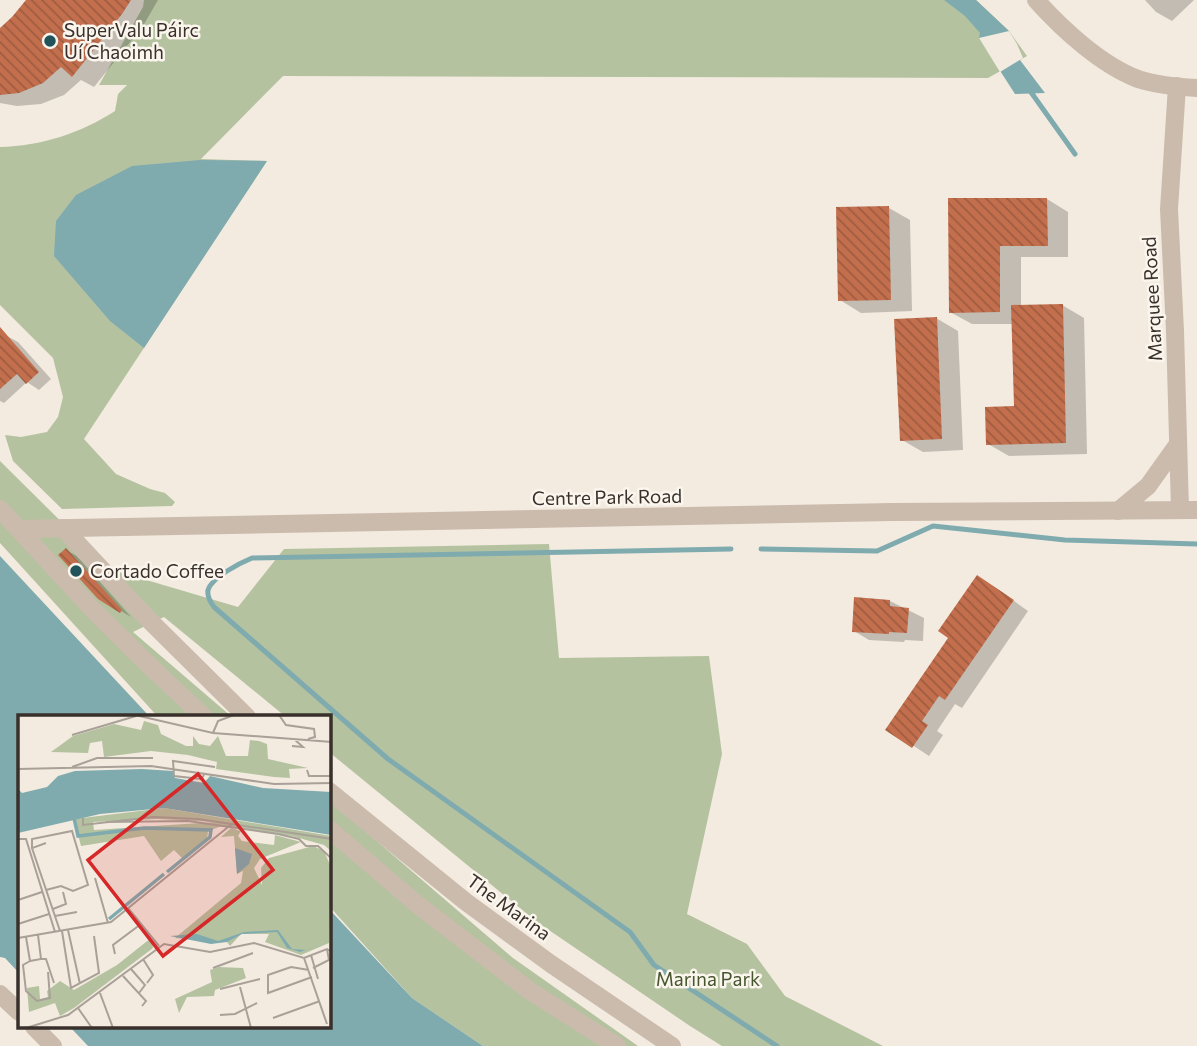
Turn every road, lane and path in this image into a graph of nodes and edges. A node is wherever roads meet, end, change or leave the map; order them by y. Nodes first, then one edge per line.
1 (1036, 0) edge
2 (1177, 86) junction
3 (1197, 88) edge
4 (1178, 444) junction
5 (0, 509) edge
6 (1118, 510) junction
7 (1188, 510) edge
8 (63, 528) junction
9 (19, 529) junction
10 (202, 715) edge
11 (245, 715) edge
12 (331, 793) edge
13 (331, 831) edge
14 (0, 994) edge
15 (18, 1011) edge
16 (35, 1028) edge
17 (53, 1046) edge
18 (617, 1046) edge
19 (672, 1046) edge

1 - 2 street
2 - 3 street
2 - 4 street, Marquee Road
4 - 6 street
4 - 7 street, Marquee Road
5 - 9 street
6 - 7 street, Centre Park Road
6 - 8 street, Centre Park Road
8 - 9 street, Centre Park Road
8 - 11 street
9 - 10 street
12 - 19 street, The Marina
13 - 18 street
14 - 15 street
16 - 17 street

